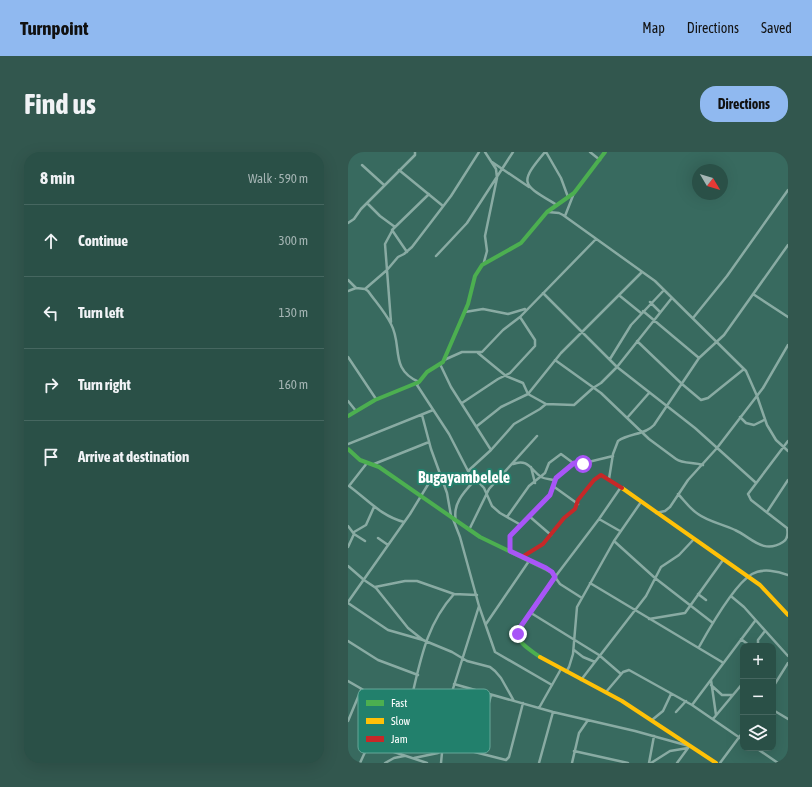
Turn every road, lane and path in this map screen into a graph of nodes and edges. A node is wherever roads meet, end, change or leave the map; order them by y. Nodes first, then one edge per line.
1 (415, 152) edge
2 (479, 152) edge
3 (485, 152) edge
4 (513, 152) edge
5 (546, 152) edge
6 (590, 152) edge
7 (604, 152) edge
8 (490, 160) junction
9 (600, 160) junction
10 (362, 165) dead end
11 (502, 169) junction
12 (399, 170) junction
13 (497, 178) junction
14 (384, 185) junction
15 (530, 188) junction
16 (788, 190) edge
17 (574, 193) junction
18 (429, 194) junction
19 (568, 198) junction
20 (367, 203) junction
21 (557, 205) junction
22 (444, 206) junction
23 (547, 212) junction
24 (565, 216) junction
25 (348, 223) edge
26 (395, 227) junction
27 (392, 231) junction
28 (596, 239) junction
29 (788, 245) edge
30 (407, 252) junction
31 (436, 256) dead end
32 (484, 262) junction
33 (387, 270) junction
34 (642, 272) junction
35 (348, 280) edge
36 (356, 288) junction
37 (365, 289) junction
38 (348, 290) edge
39 (664, 290) junction
40 (543, 293) junction
41 (753, 294) junction
42 (620, 296) junction
43 (671, 299) junction
44 (650, 302) junction
45 (526, 309) junction
46 (465, 312) junction
47 (642, 312) junction
48 (660, 312) junction
49 (520, 317) junction
50 (788, 317) edge
51 (693, 318) junction
52 (654, 322) junction
53 (391, 324) junction
54 (582, 333) junction
55 (637, 341) junction
56 (717, 342) junction
57 (788, 345) edge
58 (786, 351) edge
59 (478, 353) junction
60 (348, 357) edge
61 (699, 358) junction
62 (610, 359) junction
63 (555, 360) junction
64 (441, 363) junction
65 (617, 366) junction
66 (744, 369) junction
67 (506, 376) junction
68 (419, 382) junction
69 (682, 384) junction
70 (593, 388) junction
71 (649, 392) junction
72 (528, 394) junction
73 (758, 396) junction
74 (376, 399) junction
75 (348, 401) edge
76 (462, 404) junction
77 (546, 404) junction
78 (668, 406) junction
79 (433, 410) junction
80 (356, 411) junction
81 (422, 415) junction
82 (348, 416) edge
83 (740, 417) junction
84 (627, 418) junction
85 (764, 420) junction
86 (478, 426) junction
87 (643, 432) junction
88 (537, 436) dead end
89 (788, 441) edge
90 (429, 442) junction
91 (348, 444) edge
92 (717, 448) junction
93 (783, 448) junction
94 (348, 449) edge
95 (491, 450) junction
96 (788, 451) edge
97 (613, 456) junction
98 (367, 462) junction
99 (574, 463) junction
100 (373, 465) junction
101 (703, 465) junction
102 (511, 466) junction
103 (530, 466) junction
104 (468, 471) junction
105 (440, 472) junction
106 (541, 477) junction
107 (609, 479) junction
108 (475, 480) junction
109 (554, 480) junction
110 (788, 480) edge
111 (756, 482) junction
112 (535, 483) junction
113 (553, 486) junction
114 (622, 487) junction
115 (486, 493) junction
116 (421, 494) junction
117 (678, 494) junction
118 (642, 501) junction
119 (578, 504) junction
120 (374, 507) junction
121 (767, 512) junction
122 (656, 513) junction
123 (529, 516) junction
124 (507, 517) junction
125 (453, 519) junction
126 (600, 519) junction
127 (404, 522) junction
128 (521, 525) junction
129 (348, 526) edge
130 (469, 530) junction
131 (620, 531) junction
132 (354, 533) junction
133 (550, 535) junction
134 (378, 538) dead end
135 (694, 539) junction
136 (365, 541) dead end
137 (614, 541) junction
138 (388, 545) junction
139 (348, 547) edge
140 (510, 551) junction
141 (522, 557) junction
142 (723, 560) junction
143 (529, 561) junction
144 (348, 566) edge
145 (788, 575) edge
146 (555, 577) junction
147 (749, 577) junction
148 (655, 578) junction
149 (364, 580) junction
150 (590, 583) junction
151 (375, 587) junction
152 (454, 594) junction
153 (698, 594) junction
154 (477, 595) junction
155 (732, 597) junction
156 (582, 598) junction
157 (706, 600) dead end
158 (348, 603) edge
159 (479, 606) junction
160 (690, 607) junction
161 (635, 611) junction
162 (531, 613) junction
163 (788, 615) edge
164 (649, 619) junction
165 (755, 621) junction
166 (713, 623) junction
167 (486, 624) junction
168 (765, 631) junction
169 (741, 639) junction
170 (575, 640) junction
171 (348, 641) edge
172 (424, 641) junction
173 (774, 642) joint
174 (746, 643) edge
175 (758, 643) edge
176 (699, 647) junction
177 (574, 650) junction
178 (599, 655) junction
179 (788, 656) edge
180 (461, 659) junction
181 (595, 662) junction
182 (722, 662) junction
183 (788, 663) edge
184 (561, 669) junction
185 (566, 672) junction
186 (621, 674) junction
187 (418, 675) junction
188 (711, 679) junction
189 (581, 680) junction
190 (348, 681) edge
191 (776, 682) edge
192 (454, 684) junction
193 (711, 684) junction
194 (552, 685) junction
195 (740, 686) edge
196 (360, 689) edge
197 (414, 689) edge
198 (453, 689) edge
199 (471, 689) edge
200 (606, 692) junction
201 (672, 694) junction
202 (491, 695) joint
203 (732, 695) junction
204 (358, 697) edge
205 (490, 699) edge
206 (514, 701) junction
207 (686, 701) junction
208 (523, 704) junction
209 (692, 705) junction
210 (539, 708) junction
211 (552, 712) junction
212 (676, 712) dead end
213 (776, 712) edge
214 (716, 715) junction
215 (713, 719) junction
216 (788, 719) edge
217 (348, 720) edge
218 (588, 720) junction
219 (652, 720) junction
220 (654, 736) junction
221 (739, 737) joint
222 (691, 747) junction
223 (574, 751) junction
224 (760, 751) edge
225 (365, 753) edge
226 (399, 753) edge
227 (434, 753) edge
228 (442, 753) edge
229 (480, 753) edge
230 (404, 756) junction
231 (414, 758) junction
232 (360, 763) edge
233 (385, 763) edge
234 (427, 763) edge
235 (441, 763) edge
236 (539, 763) edge
237 (572, 763) edge
238 (628, 763) edge
239 (650, 763) edge
240 (677, 763) edge
241 (716, 763) edge
242 (720, 763) edge
243 (778, 763) edge

1 - 12 street
2 - 22 street
3 - 8 street
4 - 11 street
5 - 15 street
5 - 19 street
6 - 9 street
7 - 9 street
8 - 11 street
8 - 13 street
9 - 17 street
10 - 14 street
11 - 13 street
11 - 15 street
12 - 14 street
12 - 18 street
13 - 31 street
13 - 32 street
14 - 20 street
15 - 21 street
16 - 51 street
17 - 19 street
17 - 24 street
18 - 22 street
18 - 26 street
19 - 21 street
20 - 25 street
20 - 26 street
21 - 23 street
22 - 30 street
23 - 24 street
23 - 32 street
24 - 28 street
26 - 27 street
27 - 30 street
27 - 33 street
28 - 34 street
28 - 40 street
29 - 41 street
30 - 33 street
32 - 46 street
33 - 37 street
33 - 53 street
34 - 39 street
34 - 42 street
35 - 36 street
36 - 37 street
36 - 38 street
37 - 53 street
39 - 43 street
39 - 44 street
40 - 45 street
40 - 54 street
41 - 50 street
41 - 56 street
42 - 47 street
42 - 54 street
43 - 48 street
43 - 51 street
44 - 47 street
44 - 48 street
45 - 46 street
45 - 49 street
46 - 64 street
47 - 52 street
47 - 62 street
48 - 52 street
49 - 59 street
49 - 67 street
51 - 56 street
52 - 55 street
52 - 61 street
53 - 68 street
54 - 62 street
54 - 63 street
55 - 65 street
55 - 69 street
56 - 61 street
56 - 66 street
57 - 58 street
58 - 73 street
59 - 64 street
59 - 67 street
60 - 74 street
61 - 69 street
62 - 65 street
63 - 70 street
63 - 72 street
64 - 68 street
64 - 76 street
65 - 70 street
65 - 71 street
66 - 69 street
66 - 73 street
67 - 72 street
67 - 76 street
68 - 74 street
68 - 79 street
69 - 78 street
70 - 77 street
70 - 84 street
71 - 78 street
71 - 84 street
72 - 77 street
72 - 86 street
73 - 83 street
73 - 85 street
74 - 80 street
75 - 80 street
76 - 86 street
77 - 95 street
78 - 87 street
78 - 92 street
79 - 81 street
79 - 104 street
80 - 82 street
81 - 90 street
81 - 91 street
83 - 85 street
83 - 92 street
84 - 87 street
85 - 93 street
86 - 95 street
87 - 97 street
87 - 101 street
88 - 102 street
89 - 93 street
90 - 100 street
90 - 105 street
92 - 101 street
92 - 111 street
93 - 96 street
93 - 111 street
94 - 98 street
95 - 104 street
97 - 99 street
97 - 107 street
98 - 100 street
98 - 120 street
99 - 106 street
99 - 109 street
100 - 116 street
101 - 117 street
102 - 103 street
102 - 115 street
103 - 106 street
103 - 112 street
104 - 108 street
105 - 116 street
105 - 125 street
106 - 109 street
106 - 112 street
107 - 114 street
107 - 119 street
108 - 115 street
108 - 125 street
109 - 113 street
110 - 121 street
111 - 121 street
112 - 124 street
113 - 119 street
113 - 123 street
114 - 118 street
114 - 126 street
115 - 124 street
115 - 130 street
116 - 125 street
116 - 127 street
117 - 121 street
117 - 122 street
118 - 122 street
118 - 131 street
119 - 133 street
120 - 127 street
120 - 132 street
122 - 135 street
123 - 128 street
123 - 133 street
124 - 128 street
125 - 130 street
125 - 154 street
126 - 131 street
126 - 146 street
127 - 138 street
128 - 140 street
129 - 132 street
130 - 140 street
131 - 137 street
132 - 136 street
132 - 139 street
133 - 141 street
134 - 138 street
135 - 142 street
135 - 148 street
137 - 148 street
137 - 150 street
138 - 149 street
140 - 141 street
141 - 143 street
142 - 147 street
142 - 153 street
143 - 146 street
143 - 167 street
144 - 149 street
145 - 147 street
146 - 156 street
146 - 162 street
147 - 155 street
147 - 163 street
148 - 160 street
148 - 161 street
149 - 151 street
149 - 158 street
150 - 156 street
150 - 161 street
151 - 152 street
151 - 172 street
152 - 154 street
152 - 172 street
153 - 157 street
153 - 160 street
154 - 159 street
155 - 165 street
155 - 166 street
156 - 170 street
158 - 172 street
159 - 167 street
159 - 180 street
160 - 164 street
160 - 166 street
161 - 164 street
161 - 178 street
162 - 170 street
162 - 184 street
164 - 176 street
165 - 168 street
165 - 169 street
166 - 176 street
167 - 194 street
168 - 173 street
168 - 175 street
169 - 174 street
169 - 182 street
170 - 177 street
170 - 178 street
171 - 187 street
172 - 180 street
172 - 187 street
173 - 179 street
176 - 182 street
177 - 181 street
177 - 185 street
178 - 181 street
178 - 186 street
180 - 192 street
180 - 206 street
181 - 189 street
182 - 188 street
183 - 191 street
184 - 185 street
184 - 194 street
185 - 189 street
186 - 200 street
186 - 201 street
187 - 197 street
188 - 193 street
188 - 209 street
189 - 200 street
190 - 196 street
192 - 198 street
192 - 199 street
193 - 203 street
193 - 214 street
194 - 210 street
195 - 203 street
200 - 219 street
201 - 207 street
201 - 219 street
202 - 205 street
202 - 206 street
203 - 214 street
204 - 217 street
206 - 208 street
207 - 209 street
207 - 212 street
208 - 210 street
208 - 229 street
209 - 215 street
210 - 211 street
211 - 218 street
211 - 236 street
213 - 216 street
214 - 215 street
215 - 221 street
218 - 220 street
218 - 223 street
219 - 222 street
220 - 222 street
220 - 239 street
221 - 242 street
222 - 239 street
222 - 240 street
222 - 241 street
223 - 237 street
223 - 238 street
224 - 243 street
225 - 232 street
226 - 230 street
227 - 231 street
228 - 235 street
230 - 231 street
230 - 233 street
231 - 234 street

